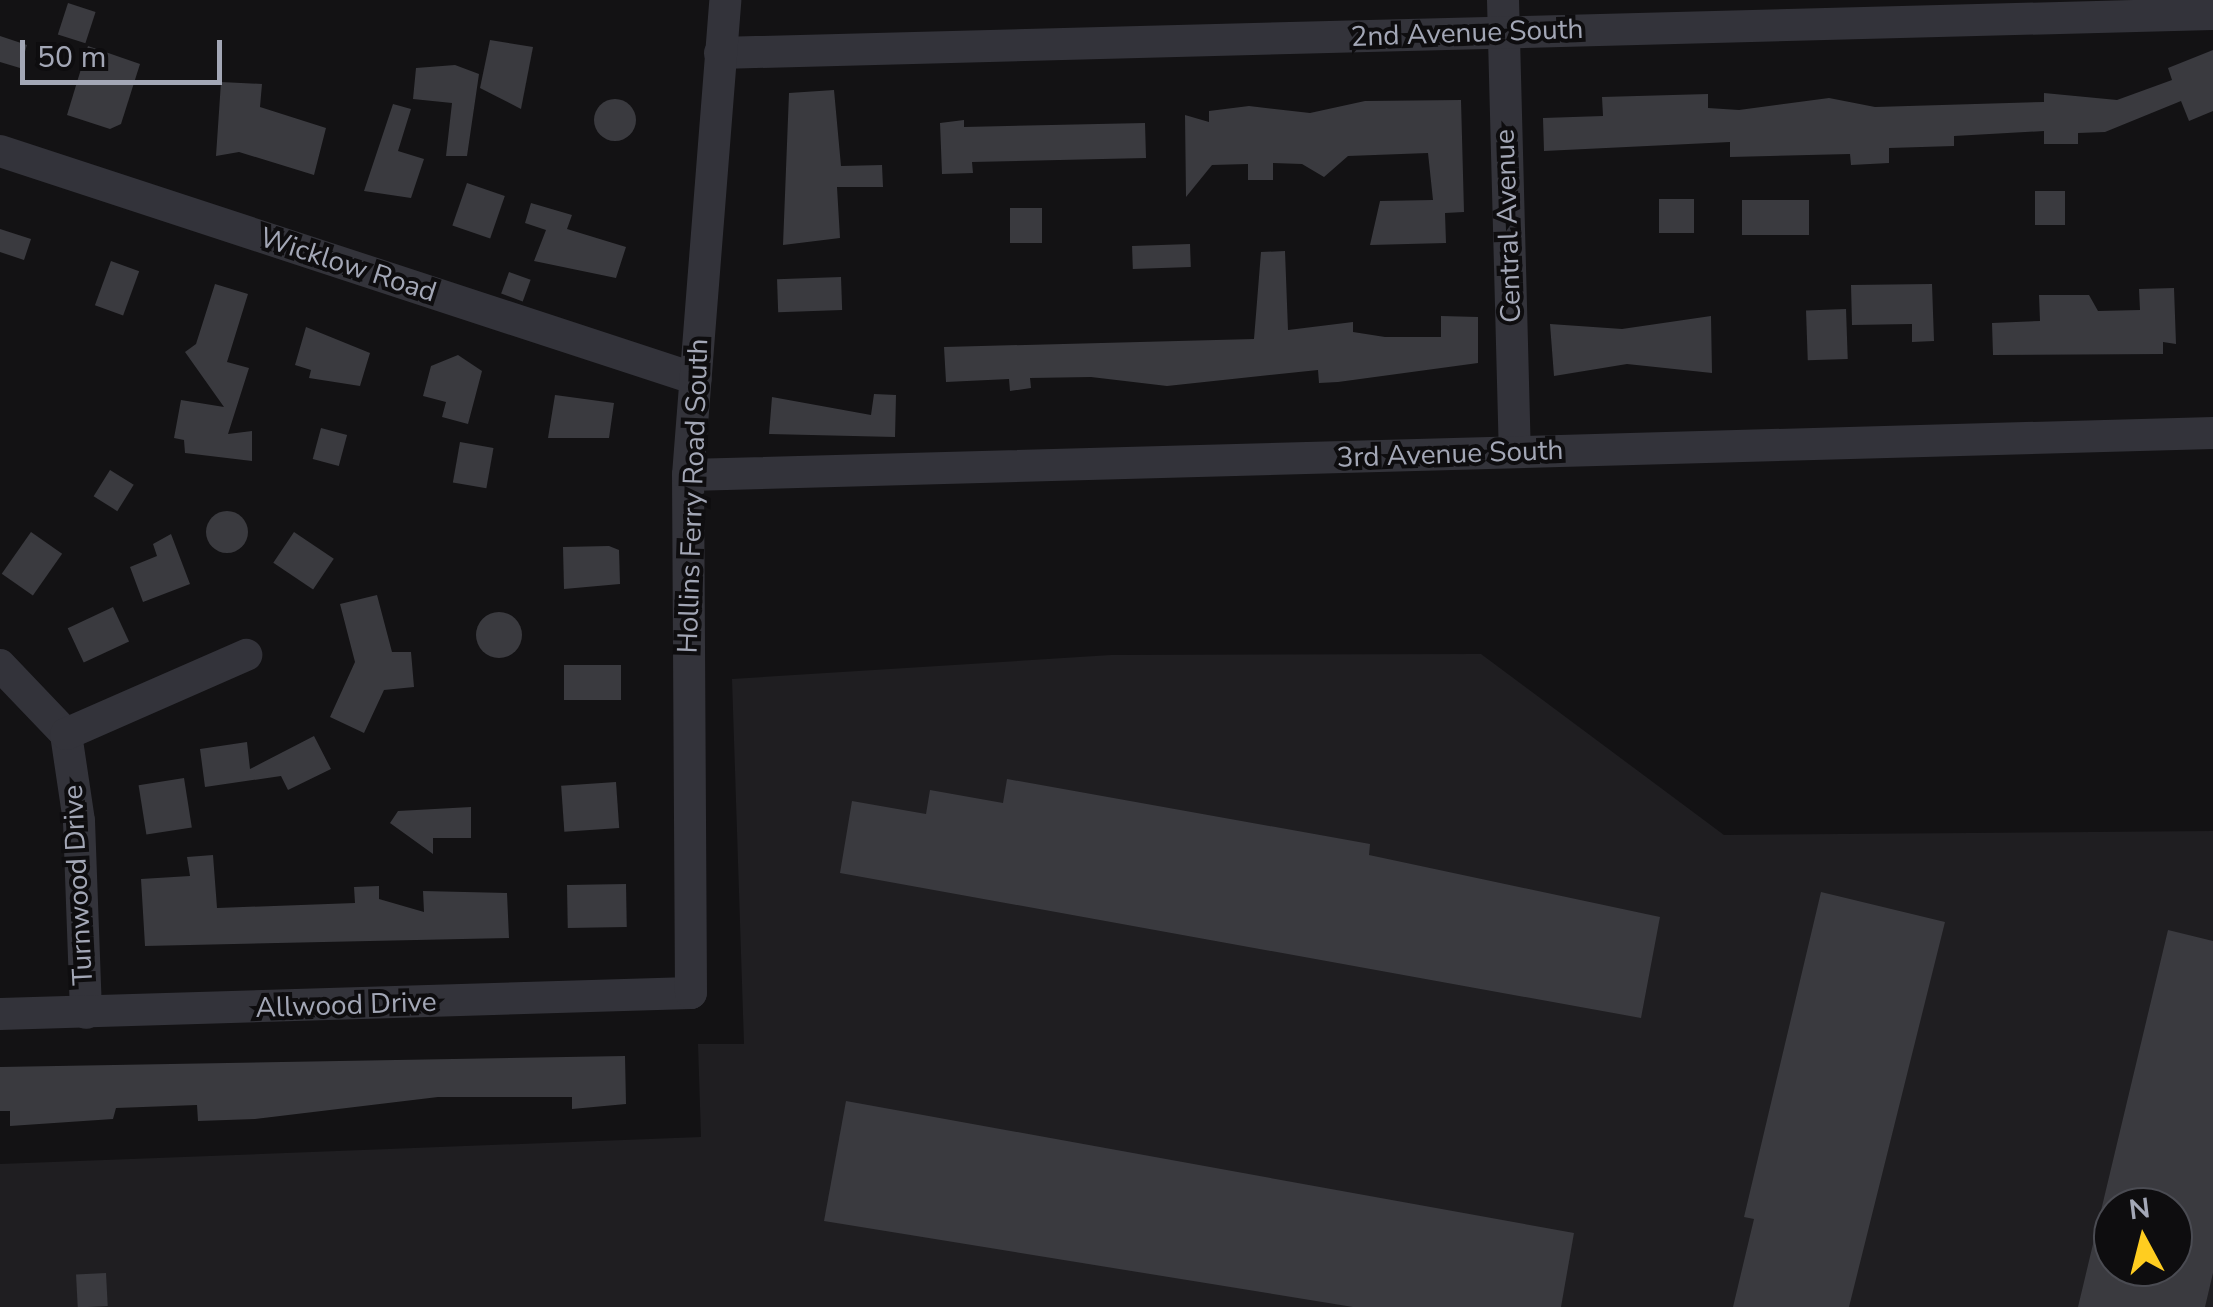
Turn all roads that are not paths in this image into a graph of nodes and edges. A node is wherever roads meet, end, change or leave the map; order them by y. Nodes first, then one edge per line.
1 (725, 0) edge
2 (2213, 14) edge
3 (1503, 16) edge
4 (720, 52) junction
5 (0, 150) edge
6 (696, 379) junction
7 (2213, 433) edge
8 (1514, 452) junction
9 (688, 476) junction
10 (246, 655) dead end
11 (0, 665) edge
12 (66, 734) junction
13 (692, 993) joint
14 (86, 1013) junction
15 (0, 1014) edge

1 - 4 street, Hollins Ferry Road South
2 - 3 street, 2nd Avenue South
3 - 4 street, 2nd Avenue South
3 - 8 street, Central Avenue
4 - 6 street, Hollins Ferry Road South
5 - 6 street, Wicklow Road
6 - 9 street, Hollins Ferry Road South
7 - 8 street, 3rd Avenue South
8 - 9 street, 3rd Avenue South
9 - 13 street, Hollins Ferry Road South
10 - 12 street
11 - 12 street
12 - 14 street, Turnwood Drive
13 - 14 street, Allwood Drive
14 - 15 street, Allwood Drive

